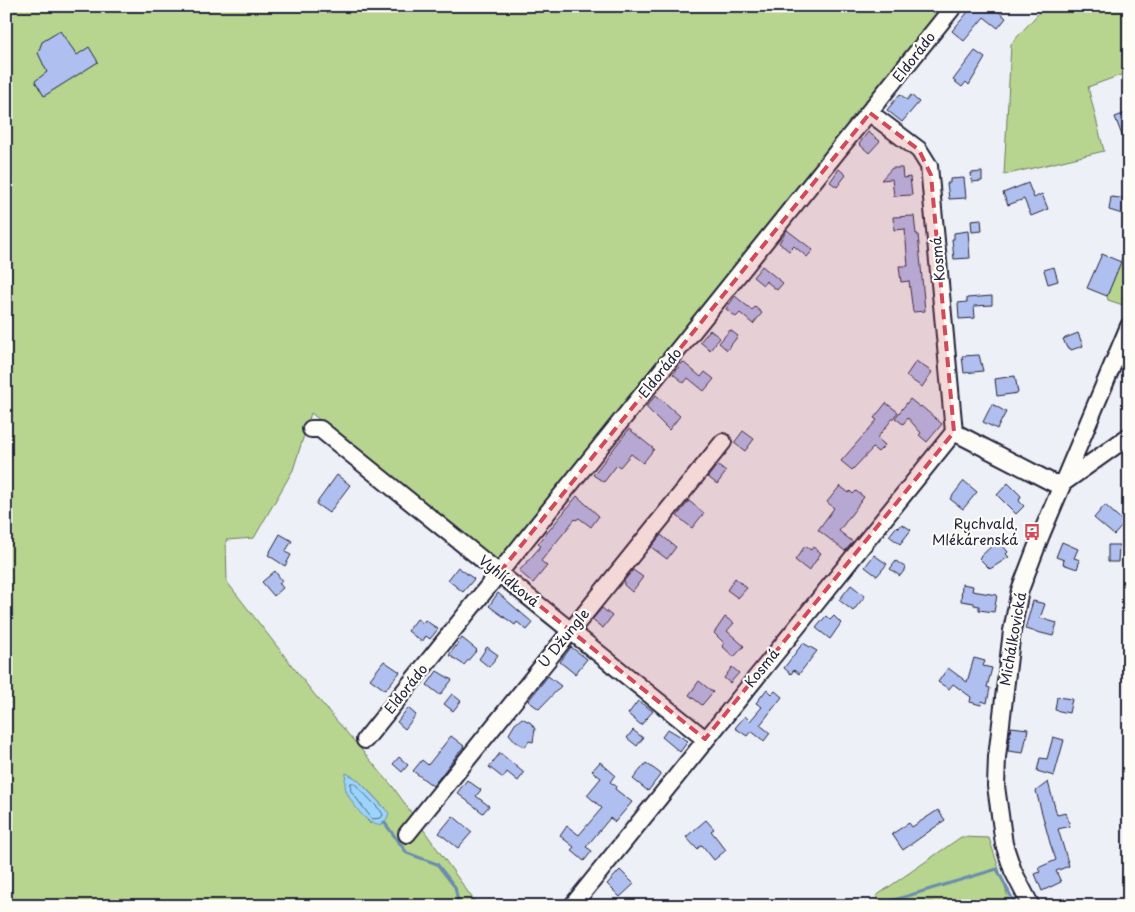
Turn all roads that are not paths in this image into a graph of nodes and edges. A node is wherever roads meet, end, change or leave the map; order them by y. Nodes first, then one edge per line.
1 (954, 6) edge
2 (870, 113) junction
3 (1129, 326) edge
4 (311, 429) dead end
5 (954, 432) junction
6 (1129, 436) edge
7 (723, 442) dead end
8 (1063, 483) junction
9 (499, 572) junction
10 (570, 630) junction
11 (705, 739) junction
12 (365, 740) dead end
13 (407, 834) dead end
14 (572, 906) edge
15 (1031, 906) edge

1 - 2 street, Eldorádo
2 - 5 street, Kosmá
2 - 9 street, Eldorádo
3 - 8 street, Michálkovická
4 - 9 street, Vyhlídková
5 - 8 street
5 - 11 street, Kosmá
6 - 8 street
7 - 10 street, U Džungle
8 - 15 street, Michálkovická
9 - 10 street, Vyhlídková
9 - 12 street, Eldorádo
10 - 11 street, Vyhlídková
10 - 13 street, U Džungle
11 - 14 street, Kosmá

